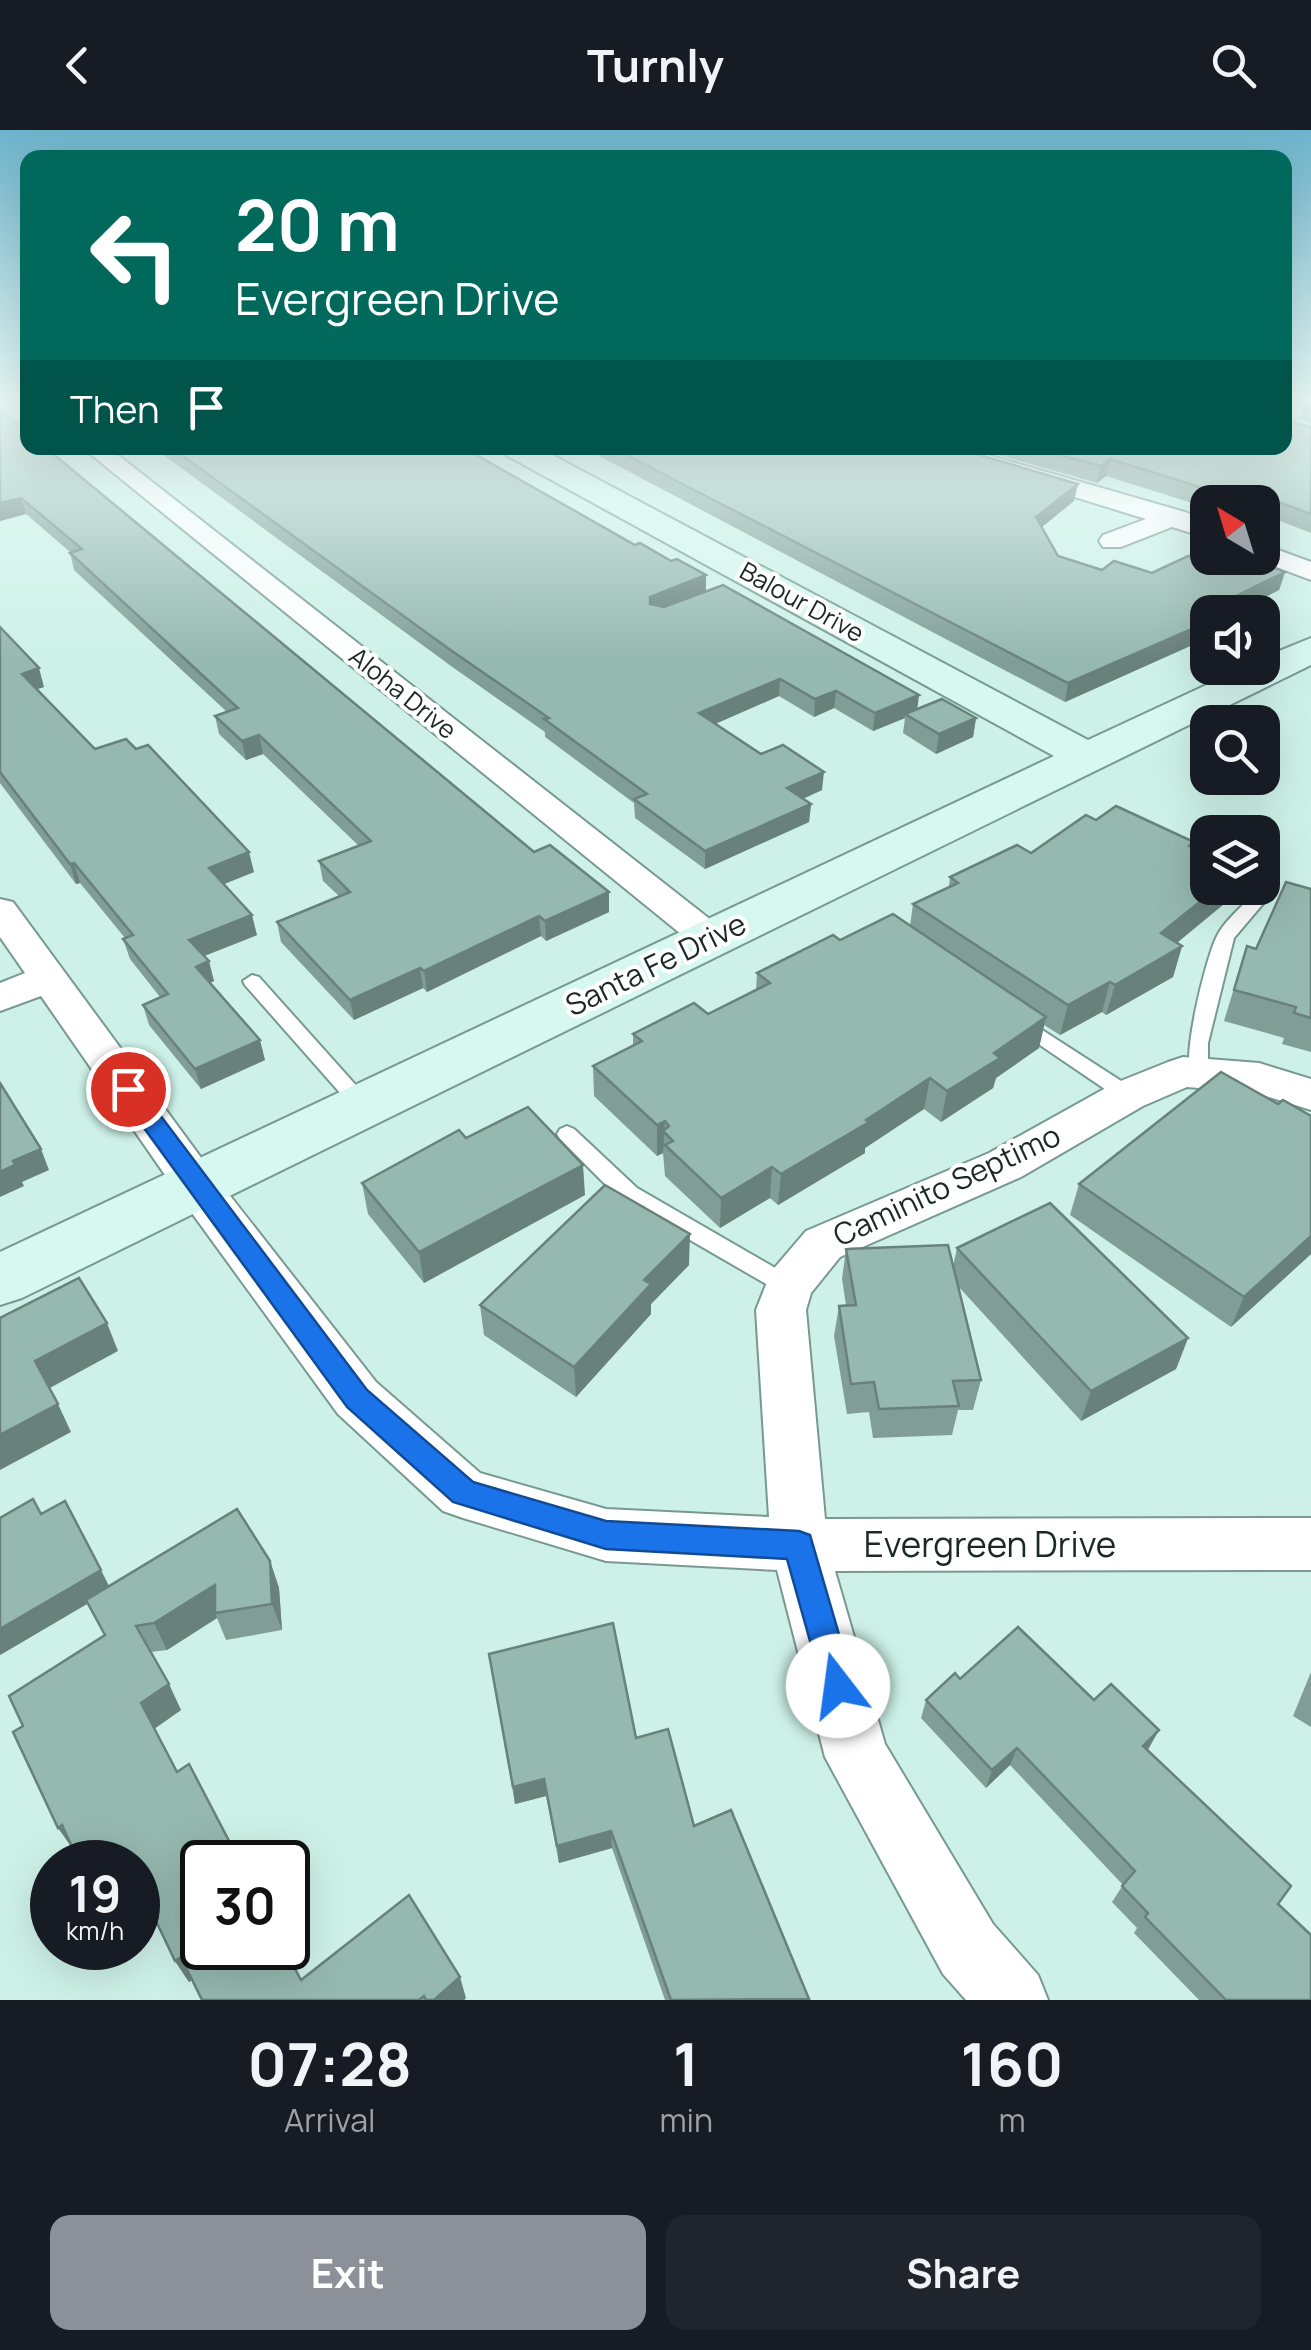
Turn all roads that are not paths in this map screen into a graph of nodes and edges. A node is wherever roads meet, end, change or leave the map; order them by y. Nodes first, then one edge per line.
1 (143, 486) edge
2 (584, 486) edge
3 (1062, 486) edge
4 (1176, 517) junction
5 (1190, 523) edge
6 (1112, 541) dead end
7 (1280, 559) edge
8 (1311, 572) edge
9 (1311, 650) edge
10 (1087, 758) junction
11 (1253, 905) edge
12 (0, 910) edge
13 (710, 939) junction
14 (49, 978) junction
15 (252, 980) dead end
16 (0, 998) edge
17 (1013, 1016) edge
18 (1198, 1072) junction
19 (1128, 1095) junction
20 (1311, 1095) edge
21 (363, 1106) junction
22 (567, 1134) dead end
23 (197, 1186) junction
24 (0, 1280) edge
25 (788, 1286) junction
26 (1311, 1544) edge
27 (799, 1545) junction
28 (1013, 2000) edge

1 - 13 street, Aloha Drive
2 - 10 main road, Balour Drive
3 - 4 street
4 - 5 street
4 - 6 street
7 - 8 street
9 - 10 main road, Santa Fe Drive
10 - 13 main road, Santa Fe Drive
11 - 18 lane
12 - 14 street, Evergreen Drive
13 - 21 main road, Santa Fe Drive
14 - 16 street
14 - 23 street, Evergreen Drive
15 - 21 lane
17 - 19 lane
18 - 19 street, Caminito Septimo
18 - 20 street, Caminito Septimo
19 - 25 street, Caminito Septimo
21 - 23 main road, Santa Fe Drive
22 - 25 lane
23 - 24 main road, Santa Fe Drive
23 - 27 street, Evergreen Drive
25 - 27 street
26 - 27 street, Evergreen Drive
27 - 28 street

